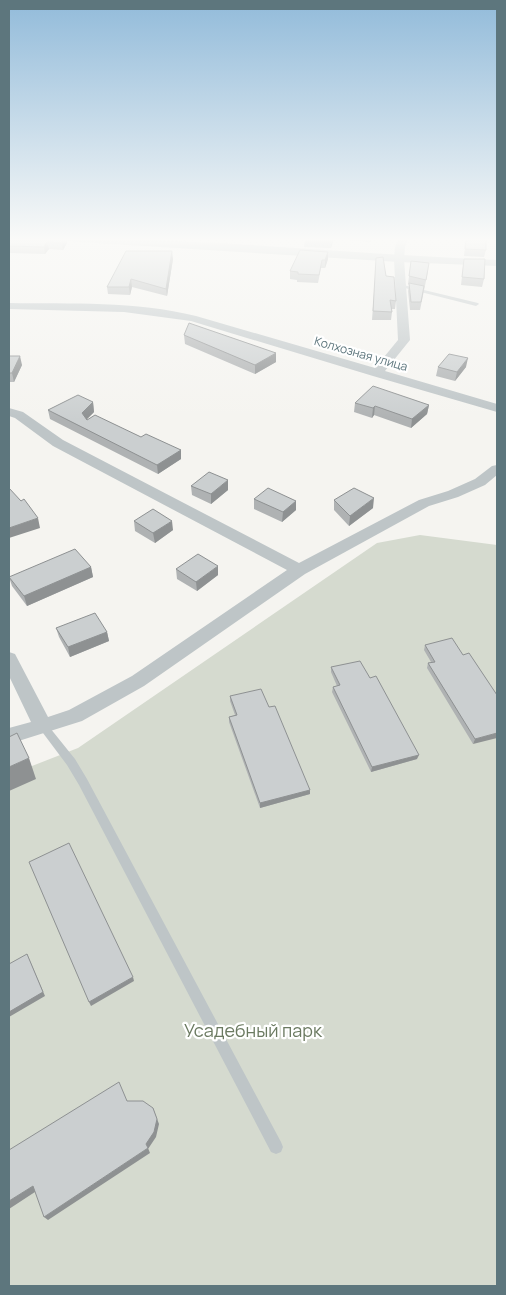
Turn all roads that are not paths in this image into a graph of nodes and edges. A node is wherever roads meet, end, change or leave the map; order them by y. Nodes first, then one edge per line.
1 (400, 298) edge
2 (453, 298) edge
3 (476, 304) dead end
4 (9, 306) edge
5 (377, 374) junction
6 (497, 408) edge
7 (9, 412) edge
8 (497, 469) edge
9 (299, 570) junction
10 (9, 659) edge
11 (43, 726) junction
12 (9, 736) edge
13 (276, 1147) dead end

1 - 5 street
2 - 3 lane
4 - 5 street, Колхозная улица
5 - 6 street, Колхозная улица
7 - 9 street
8 - 9 street
9 - 11 street
10 - 11 street
11 - 12 street
11 - 13 lane

